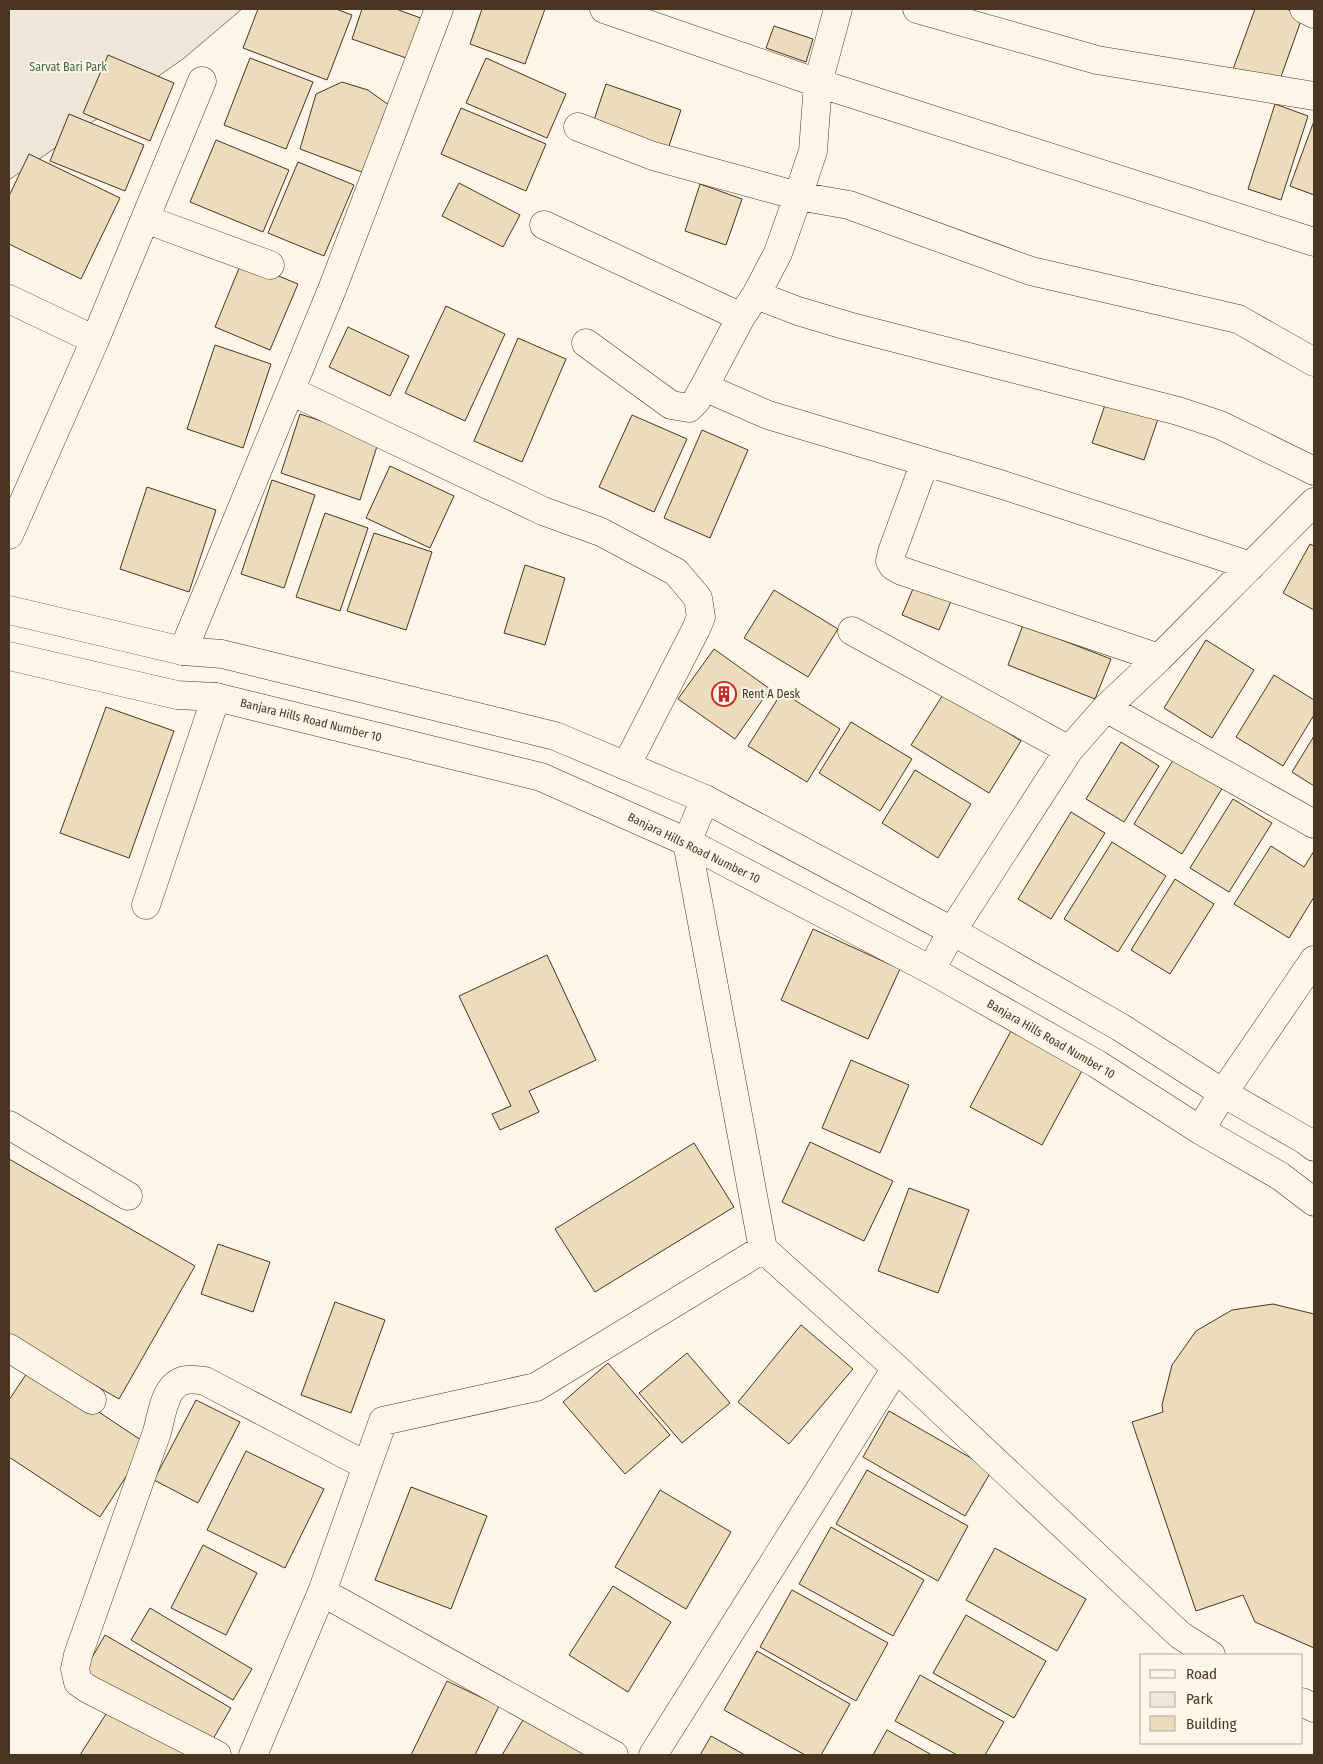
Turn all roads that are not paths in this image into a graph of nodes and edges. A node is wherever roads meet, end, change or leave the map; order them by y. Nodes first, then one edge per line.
1 (439, 9) edge
2 (604, 9) edge
3 (838, 9) edge
4 (917, 9) edge
5 (1304, 9) edge
6 (1314, 14) edge
7 (202, 81) dead end
8 (818, 84) junction
9 (1314, 96) edge
10 (578, 127) dead end
11 (798, 196) junction
12 (145, 219) junction
13 (544, 225) dead end
14 (1314, 242) edge
15 (270, 265) dead end
16 (756, 295) junction
17 (9, 299) edge
18 (741, 317) junction
19 (95, 340) junction
20 (586, 343) dead end
21 (1314, 362) edge
22 (704, 387) junction
23 (291, 391) junction
24 (925, 462) junction
25 (1314, 471) edge
26 (1313, 505) edge
27 (9, 535) edge
28 (1251, 566) junction
29 (9, 610) edge
30 (852, 631) dead end
31 (183, 651) junction
32 (9, 656) edge
33 (1159, 658) junction
34 (216, 697) junction
35 (1106, 708) junction
36 (1069, 750) junction
37 (626, 766) junction
38 (705, 799) junction
39 (1314, 824) edge
40 (687, 842) junction
41 (146, 905) dead end
42 (952, 931) junction
43 (1314, 960) edge
44 (931, 970) junction
45 (1223, 1093) junction
46 (9, 1125) edge
47 (1200, 1130) junction
48 (1314, 1147) edge
49 (128, 1196) dead end
50 (1314, 1202) edge
51 (764, 1249) junction
52 (9, 1348) edge
53 (896, 1368) junction
54 (92, 1400) dead end
55 (367, 1466) junction
56 (322, 1592) junction
57 (1209, 1654) edge
58 (217, 1755) edge
59 (253, 1755) edge
60 (614, 1755) edge
61 (653, 1755) edge

1 - 23 street
2 - 8 street
3 - 8 street
4 - 9 street
5 - 6 street
7 - 12 street
8 - 11 street
8 - 14 street
10 - 11 street
11 - 16 street
11 - 21 street
12 - 15 street
12 - 19 street
13 - 18 street
16 - 18 street
16 - 25 street
17 - 19 street
18 - 22 street
19 - 27 street
20 - 22 street
22 - 24 street
23 - 31 street
23 - 37 street
24 - 28 street
24 - 33 street
26 - 28 street
28 - 33 street
29 - 31 street
30 - 36 street
31 - 37 street
32 - 34 street, Banjara Hills Road Number 10
33 - 35 street
34 - 40 street, Banjara Hills Road Number 10
34 - 41 street
35 - 36 street
35 - 39 street
36 - 42 street
37 - 38 street
38 - 40 street
38 - 42 street
40 - 44 street, Banjara Hills Road Number 10
40 - 51 street
42 - 44 street
42 - 45 street
43 - 45 street
44 - 47 street, Banjara Hills Road Number 10
45 - 47 street
45 - 48 street
46 - 49 street
47 - 50 street, Banjara Hills Road Number 10
51 - 53 street
51 - 55 street
52 - 54 street
53 - 57 street
53 - 61 street
55 - 56 street
55 - 58 street
56 - 59 street
56 - 60 street

